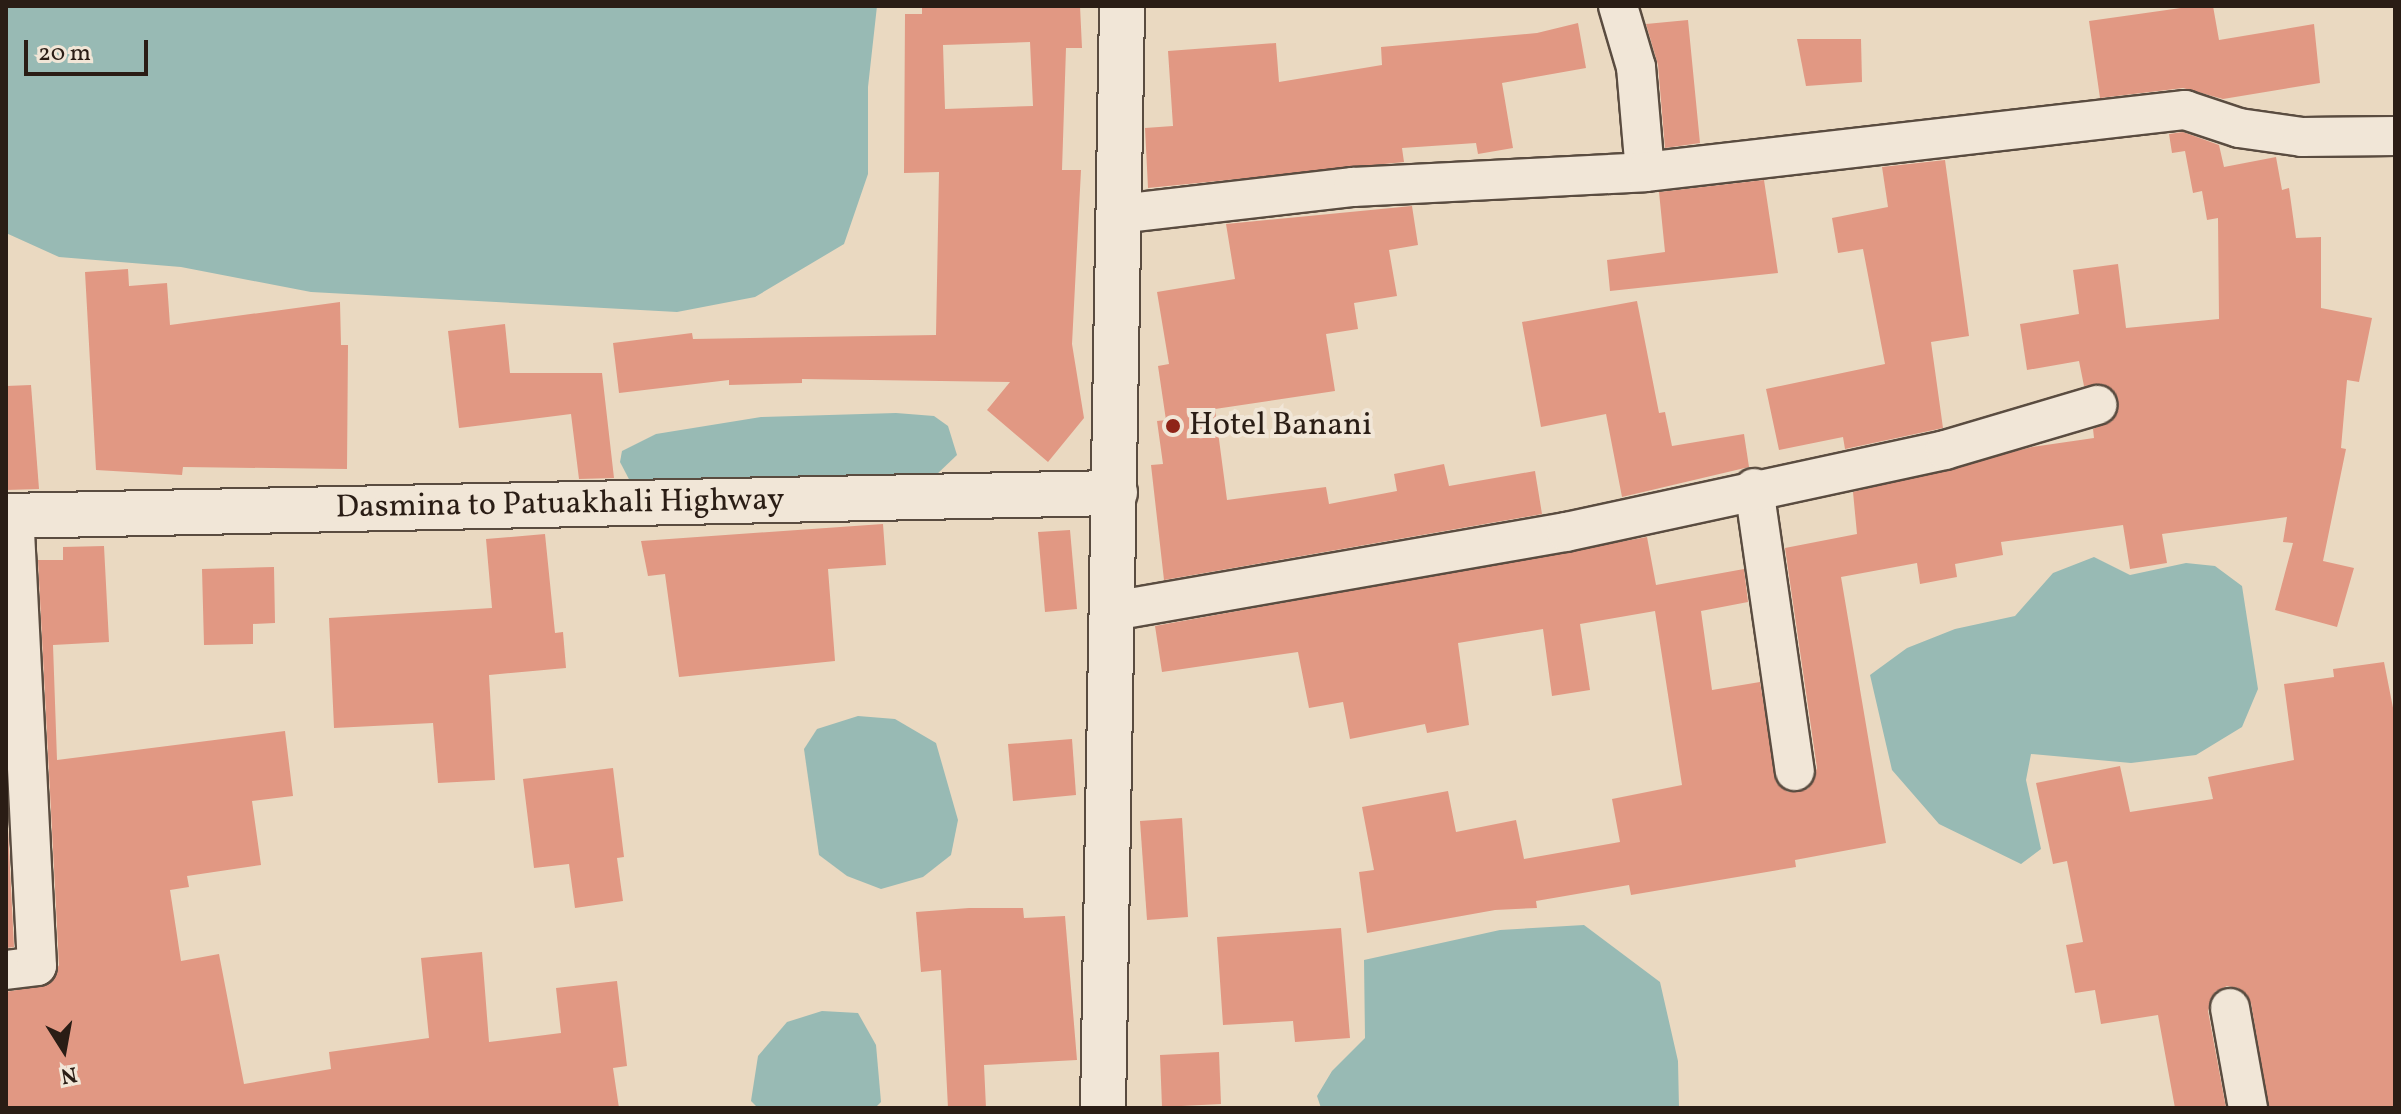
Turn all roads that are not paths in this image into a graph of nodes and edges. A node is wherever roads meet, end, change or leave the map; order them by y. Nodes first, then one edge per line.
1 (1122, 6) edge
2 (1618, 6) edge
3 (2395, 136) edge
4 (1645, 172) junction
5 (1119, 214) junction
6 (2097, 405) dead end
7 (1754, 488) junction
8 (1115, 493) junction
9 (10, 516) edge
10 (1113, 611) junction
11 (1795, 771) dead end
12 (6, 970) edge
13 (2230, 1008) dead end
14 (1103, 1108) edge
15 (2248, 1108) edge

1 - 5 street
2 - 4 street
3 - 4 street
4 - 5 street
5 - 8 street
6 - 7 street
7 - 10 street
7 - 11 street
8 - 9 street, Dasmina to Patuakhali Highway
8 - 10 street
9 - 12 street
10 - 14 street
13 - 15 street

